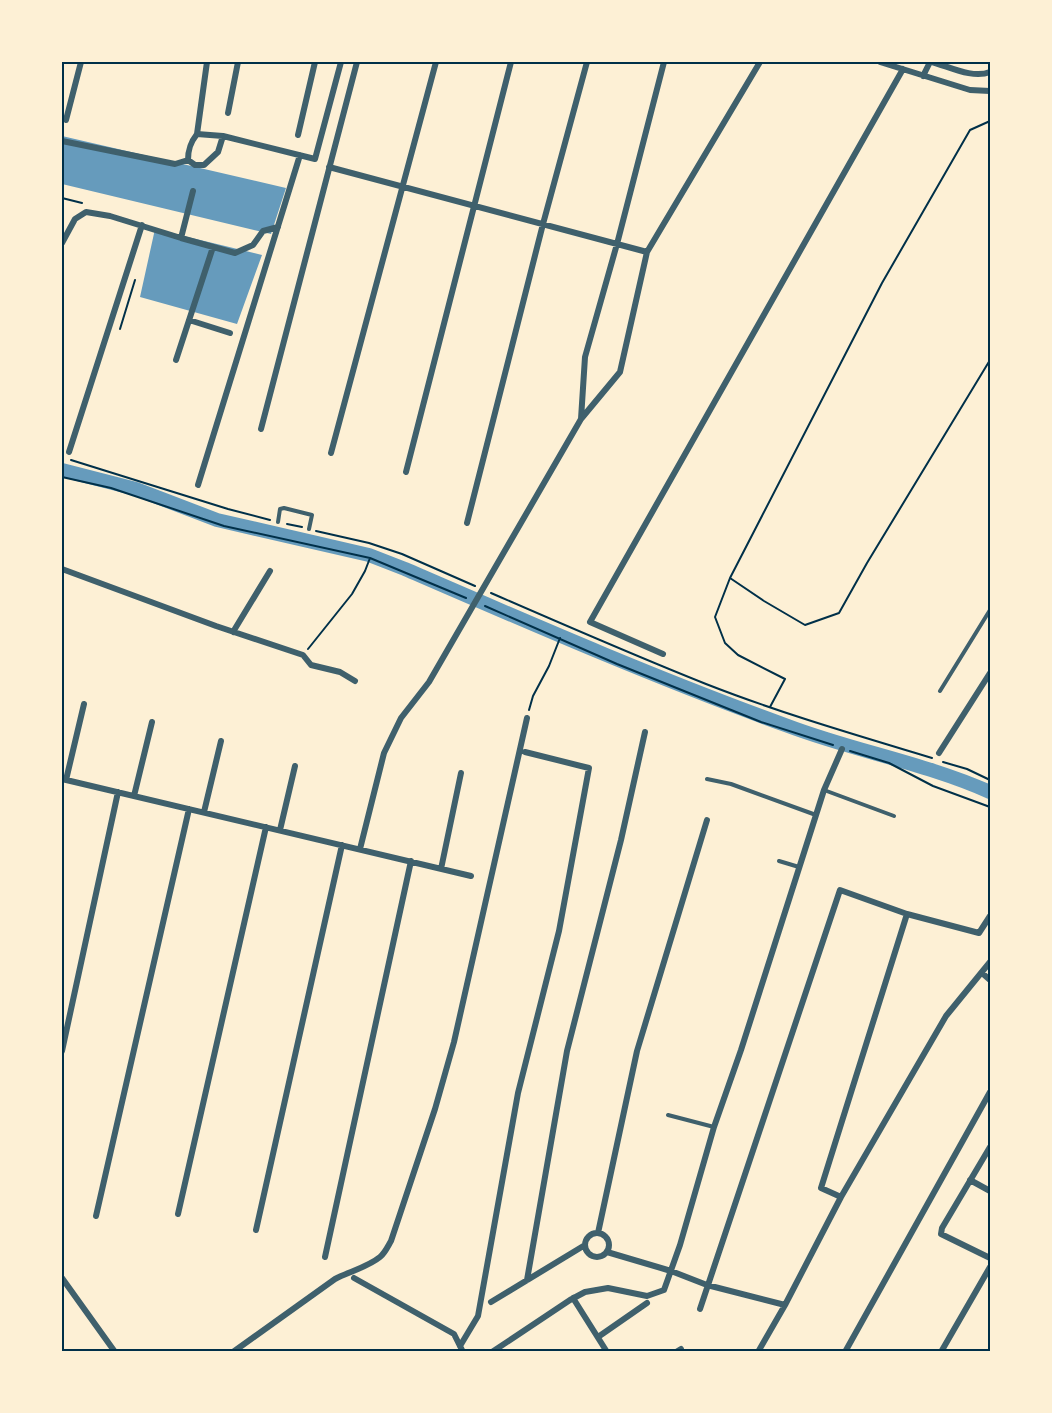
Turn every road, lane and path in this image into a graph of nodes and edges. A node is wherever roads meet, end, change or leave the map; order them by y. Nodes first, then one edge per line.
1 (81, 62) edge
2 (207, 62) edge
3 (238, 62) edge
4 (315, 62) edge
5 (340, 62) edge
6 (357, 62) edge
7 (436, 62) edge
8 (511, 62) edge
9 (587, 62) edge
10 (664, 62) edge
11 (760, 62) edge
12 (880, 62) edge
13 (931, 62) edge
14 (903, 69) junction
15 (990, 72) edge
16 (924, 76) junction
17 (990, 91) edge
18 (228, 113) dead end
19 (66, 120) dead end
20 (990, 121) edge
21 (197, 134) junction
22 (298, 135) dead end
23 (223, 136) junction
24 (62, 141) edge
25 (300, 155) junction
26 (188, 160) junction
27 (329, 167) junction
28 (403, 187) junction
29 (193, 191) dead end
30 (474, 206) junction
31 (142, 225) junction
32 (543, 225) junction
33 (278, 227) junction
34 (181, 238) junction
35 (62, 243) edge
36 (616, 244) junction
37 (213, 247) junction
38 (647, 252) junction
39 (189, 320) junction
40 (230, 333) dead end
41 (176, 360) dead end
42 (990, 360) edge
43 (581, 419) junction
44 (261, 429) dead end
45 (69, 452) dead end
46 (331, 453) dead end
47 (68, 460) dead end
48 (406, 472) dead end
49 (62, 477) edge
50 (198, 485) dead end
51 (278, 522) junction
52 (467, 523) dead end
53 (309, 529) junction
54 (370, 558) junction
55 (62, 568) edge
56 (270, 571) dead end
57 (730, 578) junction
58 (480, 588) dead end
59 (491, 593) dead end
60 (474, 602) dead end
61 (485, 606) dead end
62 (990, 610) edge
63 (233, 632) junction
64 (560, 638) junction
65 (663, 654) dead end
66 (303, 655) junction
67 (990, 673) edge
68 (355, 681) dead end
69 (940, 691) dead end
70 (84, 704) dead end
71 (770, 707) junction
72 (527, 718) joint
73 (152, 722) dead end
74 (645, 732) dead end
75 (220, 741) dead end
76 (842, 748) junction
77 (525, 752) dead end
78 (939, 753) dead end
79 (295, 766) dead end
80 (461, 773) dead end
81 (64, 779) edge
82 (707, 779) dead end
83 (990, 780) edge
84 (825, 790) junction
85 (118, 792) junction
86 (134, 796) junction
87 (990, 807) edge
88 (189, 809) junction
89 (204, 812) junction
90 (817, 815) junction
91 (894, 816) dead end
92 (707, 820) dead end
93 (266, 827) junction
94 (279, 830) junction
95 (342, 845) junction
96 (360, 849) junction
97 (411, 861) junction
98 (779, 861) dead end
99 (800, 867) junction
100 (441, 869) junction
101 (471, 876) dead end
102 (907, 914) junction
103 (990, 916) edge
104 (990, 962) edge
105 (982, 972) junction
106 (990, 980) edge
107 (62, 1051) edge
108 (990, 1092) edge
109 (668, 1115) dead end
110 (714, 1127) junction
111 (990, 1147) edge
112 (970, 1180) junction
113 (990, 1191) edge
114 (841, 1197) junction
115 (178, 1214) dead end
116 (96, 1216) dead end
117 (256, 1230) dead end
118 (598, 1233) junction
119 (585, 1245) junction
120 (607, 1252) junction
121 (325, 1257) dead end
122 (990, 1258) edge
123 (990, 1267) edge
124 (671, 1271) junction
125 (62, 1278) edge
126 (354, 1278) dead end
127 (527, 1280) junction
128 (707, 1285) junction
129 (573, 1298) junction
130 (491, 1302) dead end
131 (647, 1303) dead end
132 (785, 1305) junction
133 (700, 1309) dead end
134 (598, 1337) junction
135 (462, 1349) edge
136 (115, 1352) edge
137 (233, 1352) edge
138 (492, 1352) edge
139 (608, 1352) edge
140 (758, 1352) edge
141 (845, 1352) edge
142 (941, 1352) edge

1 - 19 street
2 - 21 street
3 - 18 street
4 - 22 street
5 - 25 street
6 - 27 street
7 - 28 street
8 - 30 street
9 - 32 street
10 - 36 street
11 - 38 street
12 - 14 street
13 - 15 street
13 - 16 street
14 - 16 street
14 - 65 street
16 - 17 street
20 - 57 path
21 - 23 street
21 - 26 street
23 - 25 street
23 - 26 street
24 - 26 street
25 - 33 street
27 - 28 street
27 - 44 street
28 - 30 street
28 - 46 street
29 - 34 street
30 - 32 street
30 - 48 street
31 - 34 street
31 - 35 street
31 - 45 street
32 - 36 street
32 - 52 street
33 - 37 street
33 - 50 street
34 - 37 street
36 - 38 street
36 - 43 street
37 - 39 street
38 - 43 street
39 - 40 street
39 - 41 street
42 - 57 path
43 - 96 street
47 - 51 path
49 - 54 path
51 - 53 path
51 - 53 lane
53 - 58 path
54 - 60 path
54 - 66 path
55 - 63 street
56 - 63 street
57 - 71 path
59 - 71 path
61 - 64 path
62 - 69 lane
63 - 66 street
64 - 72 path
64 - 76 path
66 - 68 street
67 - 78 street
70 - 81 street
71 - 83 path
72 - 137 street
73 - 86 street
74 - 127 street
75 - 89 street
76 - 84 street
76 - 87 path
77 - 135 street
79 - 94 street
80 - 100 street
81 - 85 street
82 - 90 lane
84 - 90 street
84 - 91 lane
85 - 86 street
85 - 107 street
86 - 88 street
88 - 89 street
88 - 116 street
89 - 93 street
90 - 99 street
92 - 118 street
93 - 94 street
93 - 115 street
94 - 95 street
95 - 96 street
95 - 117 street
96 - 97 street
97 - 100 street
97 - 121 street
98 - 99 lane
99 - 110 street
100 - 101 street
102 - 103 street
102 - 114 street
102 - 128 street
104 - 105 street
105 - 106 street
105 - 114 street
108 - 141 street
109 - 110 lane
110 - 124 street
111 - 112 street
112 - 113 street
112 - 122 street
114 - 132 street
118 - 119 street
118 - 120 street
119 - 120 street
119 - 127 street
120 - 124 street
123 - 142 street
124 - 128 street
124 - 129 street
125 - 136 street
126 - 135 street
127 - 130 street
128 - 132 street
128 - 133 street
129 - 134 street
129 - 138 street
131 - 134 street
132 - 140 street
134 - 139 street

